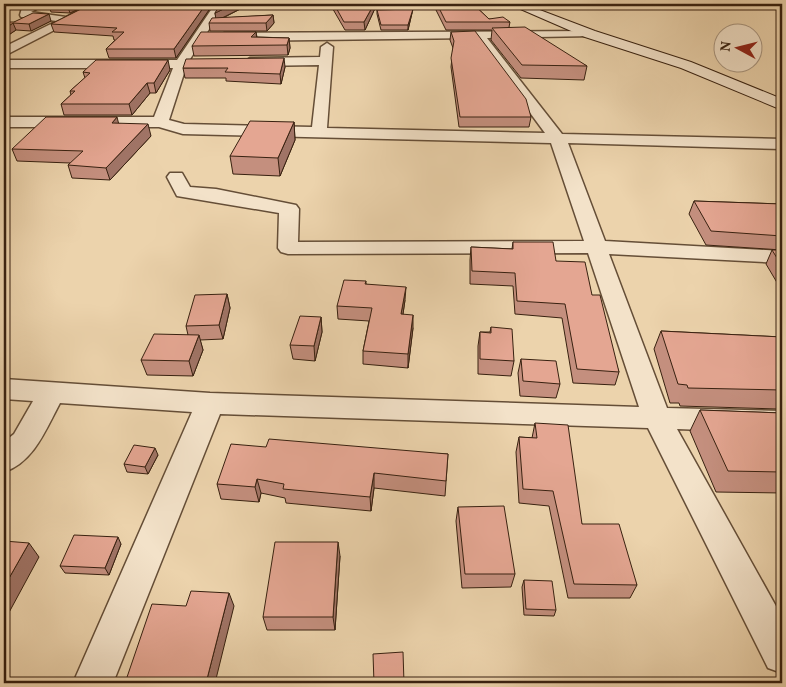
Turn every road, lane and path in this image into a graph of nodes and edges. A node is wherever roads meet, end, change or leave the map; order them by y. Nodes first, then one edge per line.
1 (41, 4) edge
2 (100, 4) edge
3 (220, 4) edge
4 (515, 4) edge
5 (71, 18) junction
6 (590, 34) junction
7 (478, 35) junction
8 (328, 36) junction
9 (199, 37) junction
10 (4, 52) edge
11 (326, 61) junction
12 (202, 62) edge
13 (240, 62) edge
14 (182, 63) junction
15 (4, 64) edge
16 (782, 105) edge
17 (4, 122) edge
18 (21, 122) junction
19 (160, 122) junction
20 (319, 131) junction
21 (4, 138) edge
22 (558, 139) junction
23 (779, 148) edge
24 (176, 177) dead end
25 (595, 248) junction
26 (782, 257) edge
27 (4, 389) edge
28 (52, 392) junction
29 (210, 403) junction
30 (657, 418) junction
31 (782, 422) edge
32 (4, 460) edge
33 (782, 654) edge
34 (93, 683) edge

1 - 5 street
2 - 5 street
3 - 9 street
4 - 6 street
5 - 10 street
6 - 7 street
6 - 16 street
7 - 8 street
7 - 22 street
8 - 9 street
8 - 11 street
9 - 14 street
11 - 13 street
11 - 20 street
12 - 14 street
14 - 15 street
14 - 19 street
17 - 18 street
18 - 19 street
18 - 21 street
19 - 20 street
20 - 22 street
22 - 23 street
22 - 25 street
24 - 25 street
25 - 26 street
25 - 30 street
27 - 28 street
28 - 29 street
28 - 32 street
29 - 30 street
29 - 34 street
30 - 31 street
30 - 33 street

